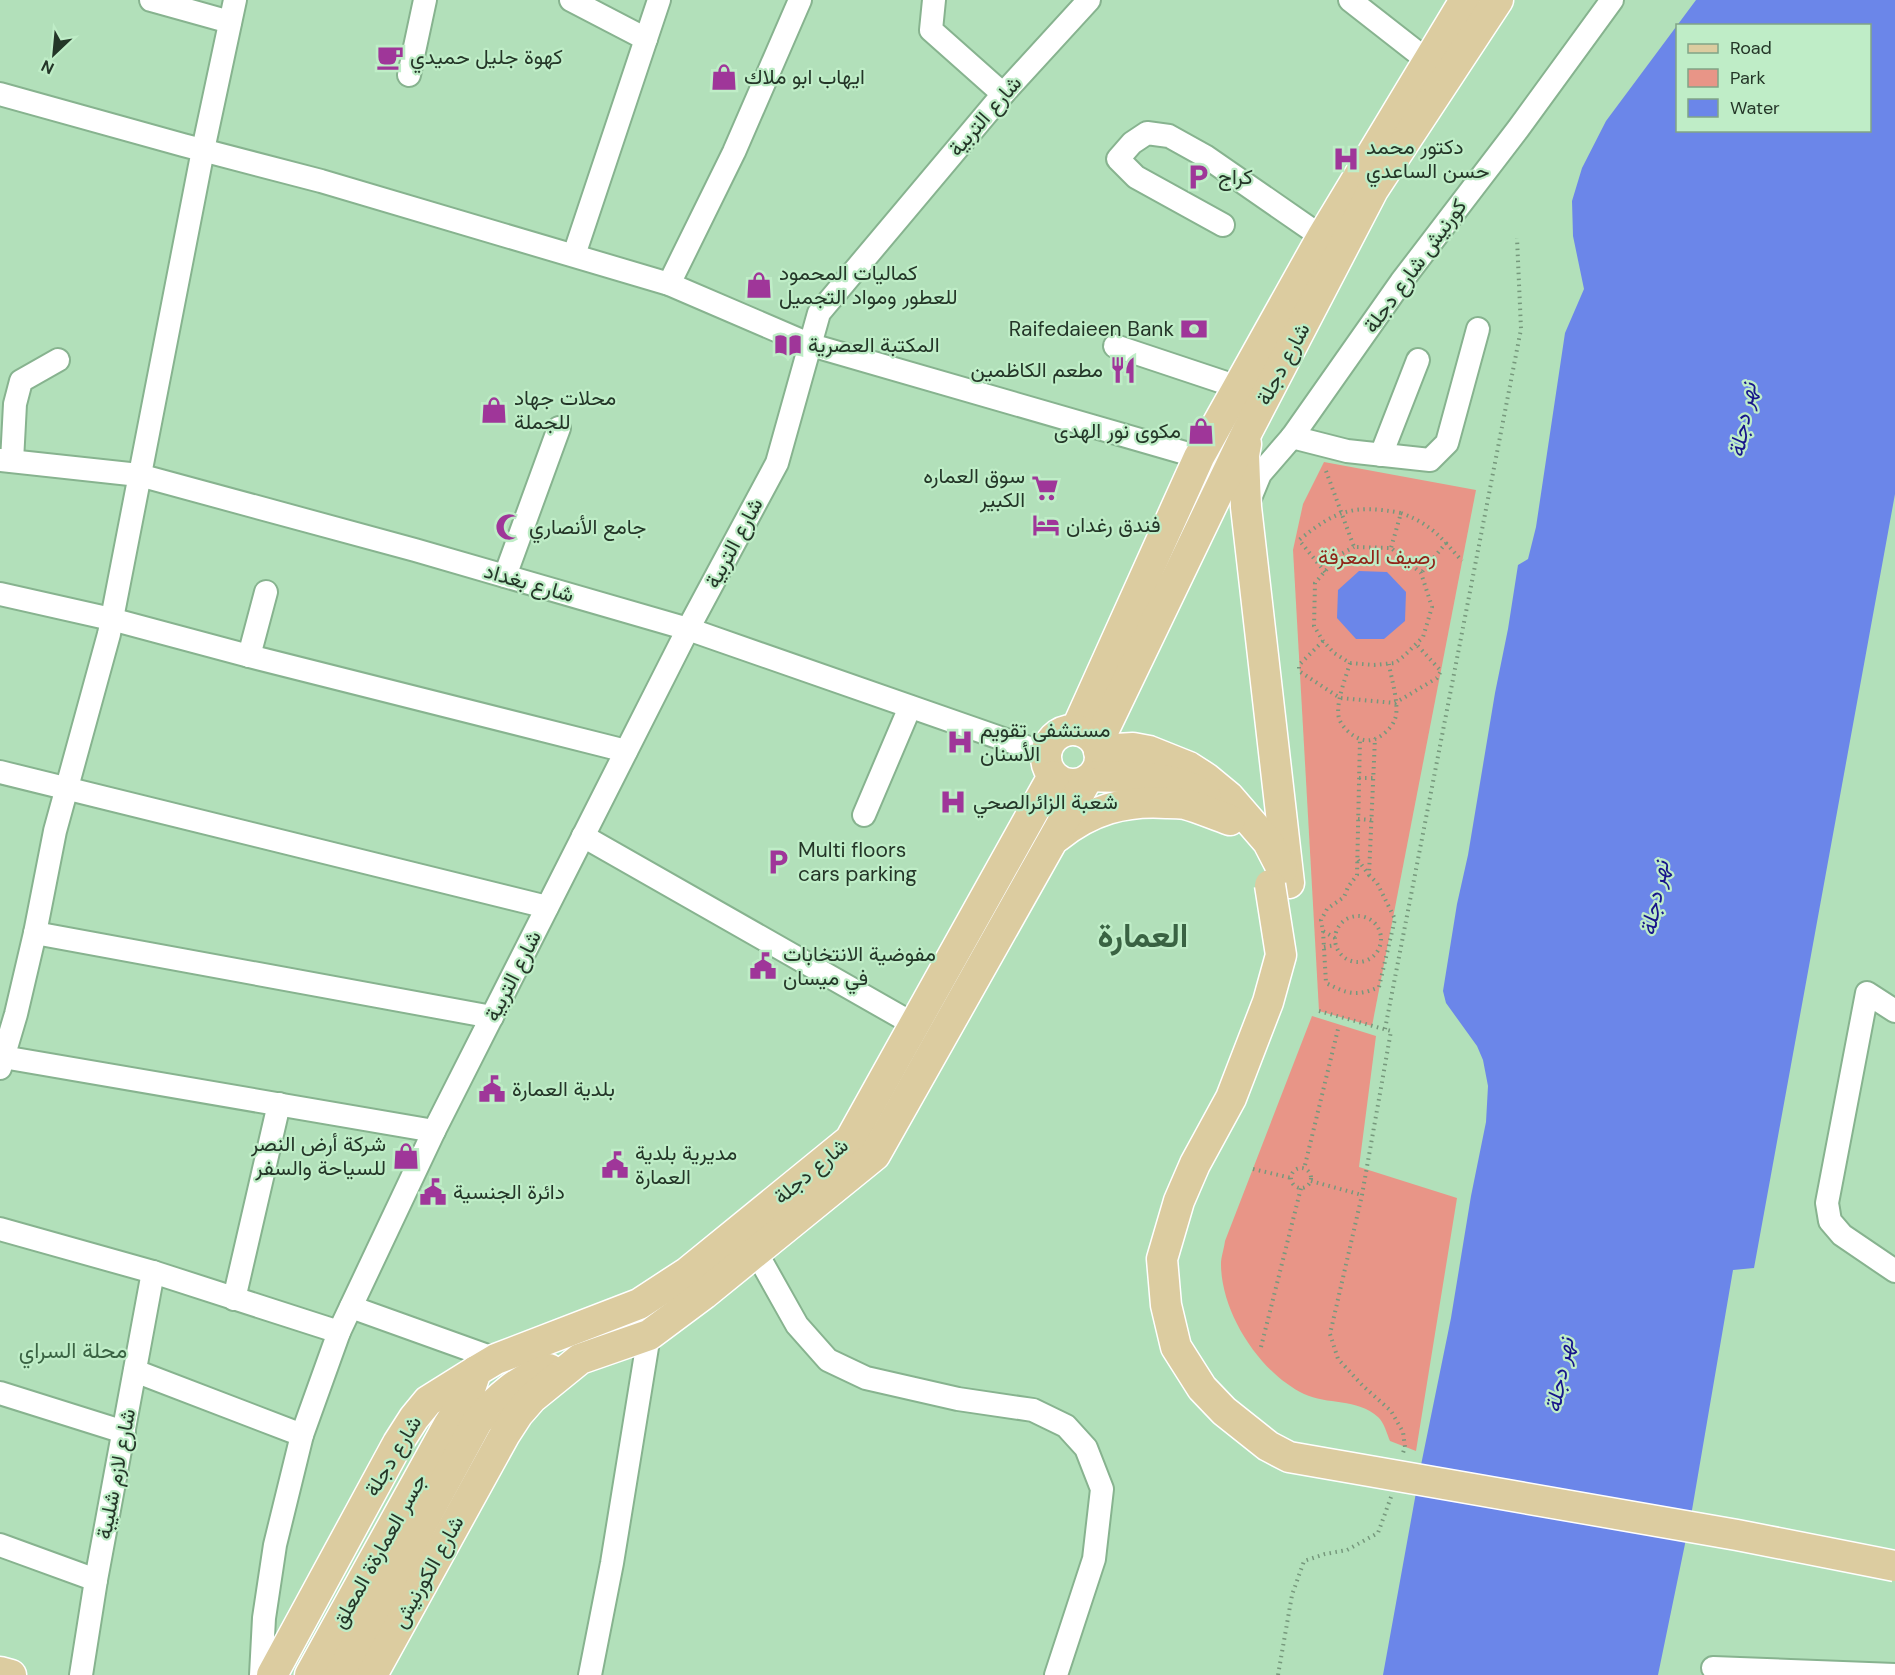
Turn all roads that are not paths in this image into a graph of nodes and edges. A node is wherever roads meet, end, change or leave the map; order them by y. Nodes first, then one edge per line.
1 (152, 0) edge
2 (235, 0) edge
3 (425, 0) edge
4 (571, 0) edge
5 (659, 0) edge
6 (800, 0) edge
7 (934, 0) edge
8 (1089, 0) edge
9 (1350, 0) edge
10 (1465, 0) edge
11 (1498, 0) edge
12 (1612, 0) edge
13 (230, 22) junction
14 (646, 39) junction
15 (1428, 61) junction
16 (409, 75) dead end
17 (0, 94) edge
18 (1003, 94) junction
19 (203, 150) junction
20 (1223, 225) dead end
21 (1322, 237) junction
22 (573, 255) junction
23 (669, 284) junction
24 (1478, 329) dead end
25 (811, 345) junction
26 (1115, 346) dead end
27 (58, 360) dead end
28 (1418, 360) dead end
29 (1238, 387) junction
30 (559, 428) dead end
31 (1248, 430) junction
32 (1292, 437) junction
33 (1381, 455) junction
34 (1199, 457) junction
35 (6, 461) edge
36 (139, 474) junction
37 (1246, 507) junction
38 (505, 576) junction
39 (266, 592) dead end
40 (0, 594) edge
41 (111, 619) junction
42 (688, 629) junction
43 (249, 656) junction
44 (910, 707) junction
45 (626, 751) junction
46 (1090, 756) junction
47 (1049, 765) junction
48 (0, 772) edge
49 (66, 789) junction
50 (864, 815) dead end
51 (1230, 820) junction
52 (583, 836) junction
53 (1055, 839) junction
54 (1280, 884) junction
55 (547, 907) junction
56 (35, 933) junction
57 (1895, 1011) edge
58 (492, 1017) junction
59 (6, 1024) edge
60 (915, 1025) junction
61 (2, 1062) edge
62 (279, 1104) junction
63 (434, 1131) junction
64 (0, 1229) edge
65 (756, 1252) junction
66 (1895, 1271) edge
67 (153, 1272) junction
68 (234, 1299) junction
69 (351, 1307) junction
70 (339, 1332) junction
71 (649, 1335) junction
72 (580, 1359) junction
73 (486, 1365) junction
74 (135, 1371) junction
75 (0, 1393) edge
76 (124, 1432) junction
77 (458, 1432) junction
78 (302, 1435) junction
79 (484, 1470) joint
80 (0, 1545) edge
81 (1895, 1556) edge
82 (1895, 1566) edge
83 (96, 1580) junction
84 (1713, 1668) dead end
85 (0, 1672) edge
86 (11, 1675) edge
87 (81, 1675) edge
88 (261, 1675) edge
89 (272, 1675) edge
90 (310, 1675) edge
91 (340, 1675) edge
92 (372, 1675) edge
93 (590, 1675) edge
94 (1056, 1675) edge
95 (1895, 1675) edge

1 - 13 street
2 - 13 street
3 - 16 street
4 - 14 street
5 - 14 street
6 - 23 street
7 - 18 street
8 - 18 street, شارع التربية
9 - 15 street
10 - 15 main road, شارع دجلة
11 - 31 main road, شارع دجلة
12 - 32 street, كورنيش شارع دجلة
13 - 19 street
14 - 22 street
15 - 21 main road, شارع دجلة
17 - 19 street
18 - 25 street, شارع التربية
19 - 22 street
19 - 36 street
20 - 21 street
21 - 29 main road, شارع دجلة
22 - 23 street
23 - 25 street
24 - 33 street
25 - 34 street
25 - 42 street, شارع التربية
26 - 29 street
27 - 35 street
28 - 33 street
29 - 34 main road, شارع دجلة
30 - 38 street
31 - 37 main road
31 - 46 main road, شارع دجلة
32 - 33 street
32 - 37 street, كورنيش شارع دجلة
34 - 46 main road, شارع دجلة
35 - 36 street, شارع بغداد
36 - 38 street, شارع بغداد
36 - 41 street
37 - 54 main road
38 - 42 street, شارع بغداد
39 - 43 street
40 - 41 street
41 - 43 street
41 - 49 street
42 - 44 street, شارع بغداد
42 - 45 street, شارع التربية
43 - 45 street
44 - 47 street, شارع بغداد
44 - 50 street
45 - 52 street, شارع التربية
46 - 47 main road
46 - 47 main road, شارع دجلة
46 - 51 main road
46 - 53 main road, شارع دجلة
46 - 54 main road
47 - 60 main road, شارع دجلة
48 - 49 street
49 - 55 street
49 - 56 street
51 - 53 main road
51 - 54 main road
52 - 55 street, شارع التربية
52 - 60 street
53 - 65 main road, شارع دجلة
54 - 81 main road
54 - 82 main road, bridge
55 - 58 street, شارع التربية
56 - 58 street
56 - 59 street
57 - 66 street
58 - 63 street, شارع التربية
59 - 61 street
60 - 73 main road, شارع دجلة
61 - 62 street
62 - 63 street
62 - 68 street
63 - 69 street, شارع التربية
64 - 67 street
65 - 71 main road, شارع دجلة
65 - 94 street
67 - 68 street
67 - 74 street, شارع لازم شليبة
68 - 70 street
69 - 70 street, شارع التربية
69 - 73 street
70 - 78 street, شارع التربية
71 - 72 main road, شارع دجلة
71 - 93 street
72 - 77 main road, شارع دجلة
72 - 79 main road, شارع دجلة
73 - 77 main road, شارع دجلة
73 - 89 main road, شارع دجلة
74 - 76 street, شارع لازم شليبة
74 - 78 street
75 - 76 street
76 - 83 street, شارع لازم شليبة
77 - 90 main road, جسر العمارةة المعلق
77 - 91 main road
78 - 88 street, شارع التربية
79 - 92 main road, شارع الكورنيش
80 - 83 street
83 - 87 street, شارع لازم شليبة
84 - 95 street
85 - 86 main road

